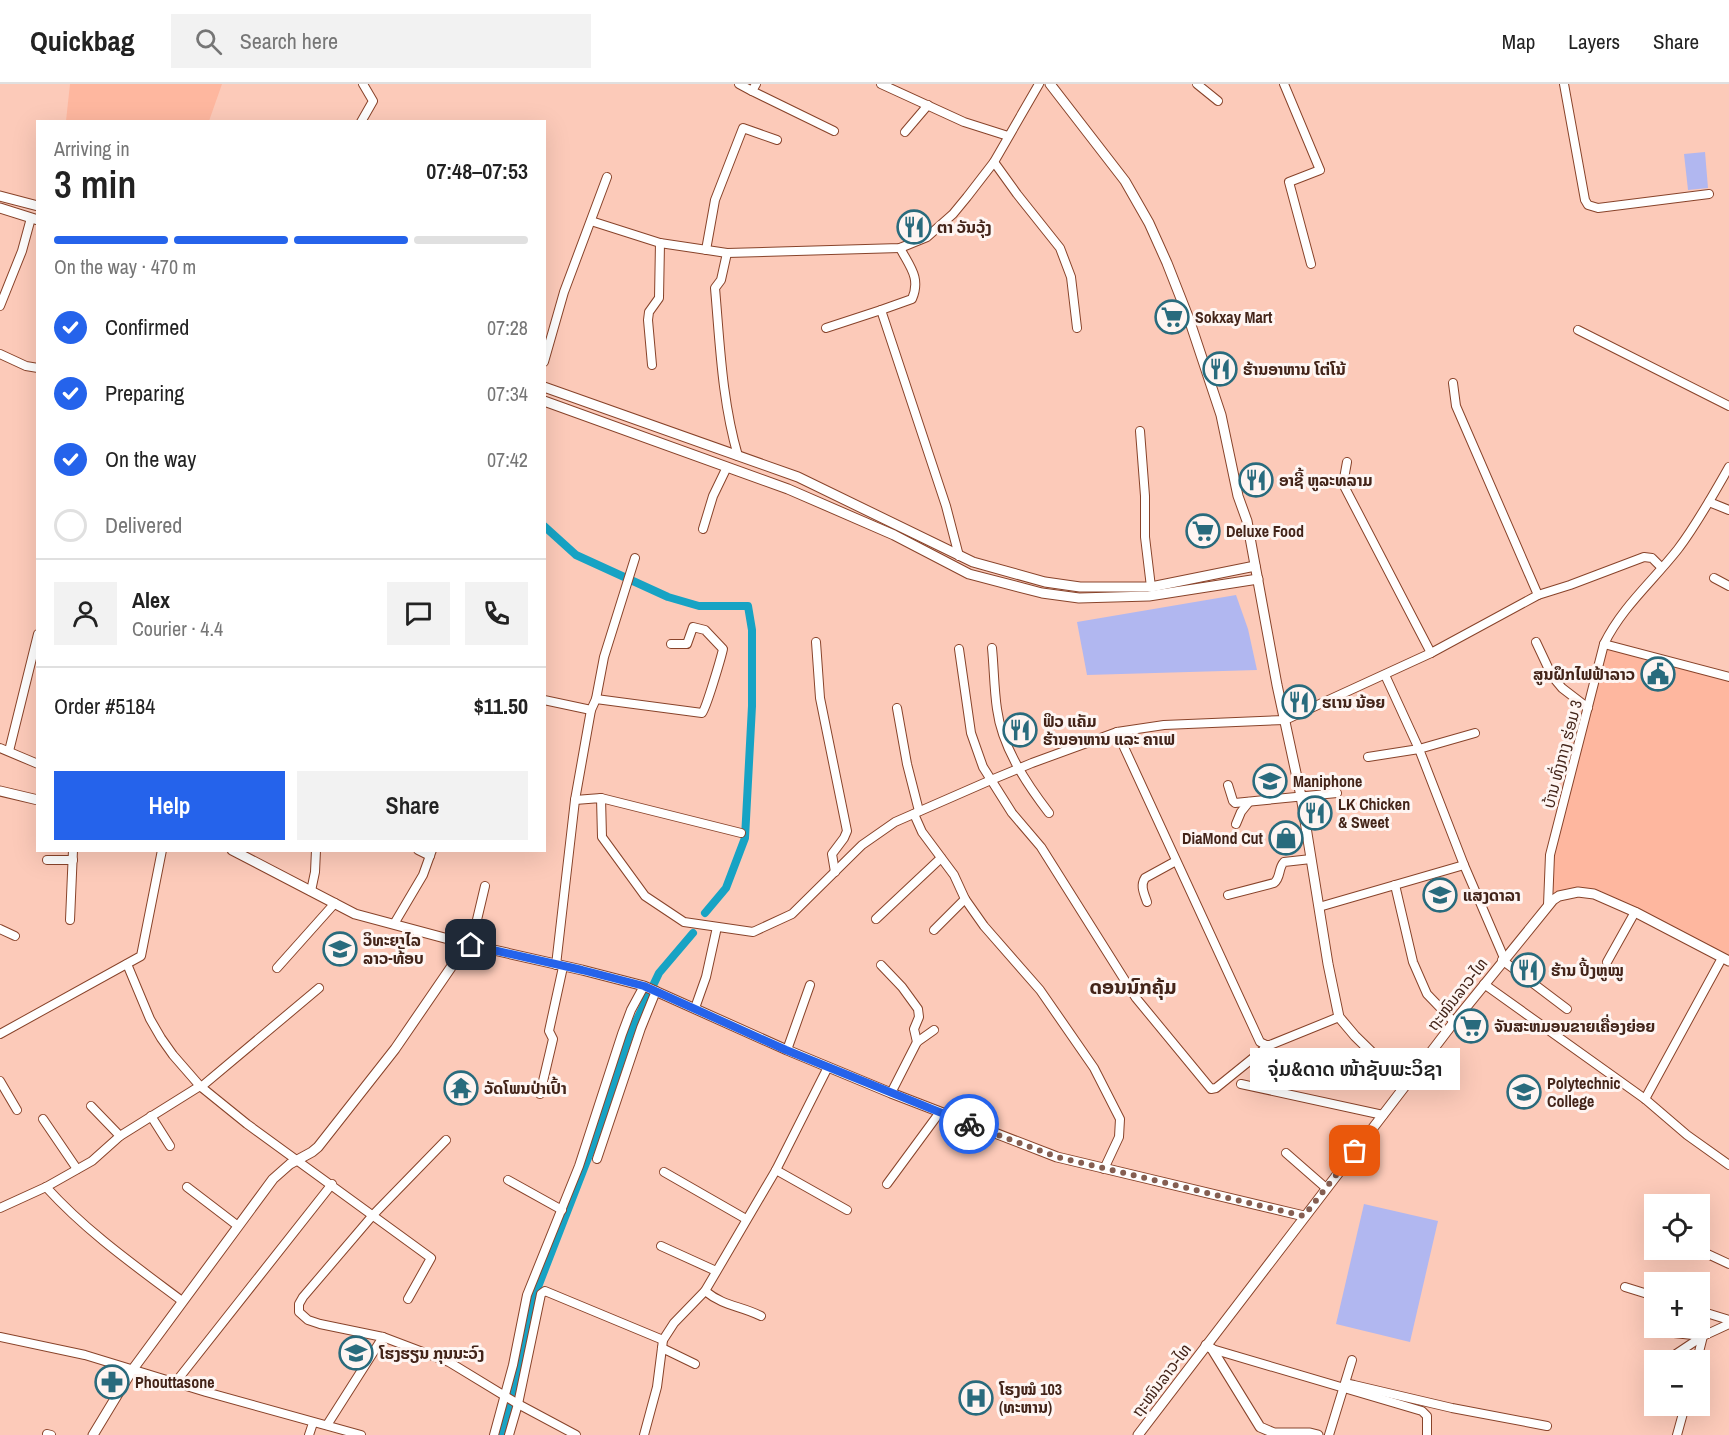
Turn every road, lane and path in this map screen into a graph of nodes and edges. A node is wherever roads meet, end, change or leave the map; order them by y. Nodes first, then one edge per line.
1 (363, 84) edge
2 (739, 84) edge
3 (881, 84) edge
4 (1039, 84) edge
5 (1050, 84) edge
6 (1197, 84) edge
7 (1284, 84) edge
8 (1564, 84) edge
9 (754, 87) edge
10 (1218, 101) dead end
11 (928, 105) junction
12 (362, 120) edge
13 (834, 131) dead end
14 (905, 132) dead end
15 (1008, 136) junction
16 (777, 140) dead end
17 (994, 162) junction
18 (608, 177) dead end
19 (1709, 194) dead end
20 (0, 196) edge
21 (36, 205) edge
22 (0, 208) edge
23 (34, 219) edge
24 (591, 221) junction
25 (660, 243) junction
26 (900, 248) junction
27 (706, 250) junction
28 (727, 253) junction
29 (1311, 264) dead end
30 (0, 306) edge
31 (881, 310) junction
32 (826, 328) dead end
33 (1077, 328) dead end
34 (1578, 330) dead end
35 (0, 354) edge
36 (546, 355) edge
37 (652, 365) dead end
38 (36, 368) edge
39 (1453, 383) dead end
40 (546, 388) edge
41 (546, 402) edge
42 (1729, 406) edge
43 (1140, 431) dead end
44 (738, 456) junction
45 (1347, 462) dead end
46 (727, 467) junction
47 (1729, 467) edge
48 (1709, 502) junction
49 (1729, 510) edge
50 (703, 529) dead end
51 (959, 556) junction
52 (635, 558) dead end
53 (1255, 566) junction
54 (1661, 567) junction
55 (1714, 578) dead end
56 (1258, 579) junction
57 (1729, 586) edge
58 (1151, 587) junction
59 (1538, 595) junction
60 (36, 642) edge
61 (816, 642) dead end
62 (1536, 642) dead end
63 (671, 644) dead end
64 (1604, 644) junction
65 (992, 648) dead end
66 (959, 649) dead end
67 (1431, 653) junction
68 (1385, 675) junction
69 (1729, 677) edge
70 (596, 699) junction
71 (546, 700) edge
72 (897, 708) dead end
73 (1588, 708) junction
74 (591, 710) junction
75 (1285, 720) junction
76 (1117, 732) junction
77 (1475, 734) dead end
78 (0, 748) edge
79 (1419, 749) junction
80 (9, 752) junction
81 (1368, 757) dead end
82 (36, 763) edge
83 (1019, 769) junction
84 (991, 780) junction
85 (1228, 785) dead end
86 (0, 791) edge
87 (1337, 793) dead end
88 (1300, 796) junction
89 (601, 798) junction
90 (36, 800) edge
91 (575, 800) junction
92 (1249, 802) junction
93 (916, 812) junction
94 (1049, 813) dead end
95 (1236, 824) dead end
96 (741, 833) dead end
97 (74, 852) edge
98 (162, 852) edge
99 (236, 852) edge
100 (316, 852) edge
101 (431, 853) edge
102 (941, 858) junction
103 (1311, 859) junction
104 (47, 860) dead end
105 (73, 860) junction
106 (1176, 861) junction
107 (1464, 865) junction
108 (835, 872) junction
109 (1395, 885) junction
110 (485, 886) dead end
111 (311, 891) junction
112 (1228, 894) dead end
113 (965, 899) junction
114 (1147, 902) dead end
115 (335, 903) junction
116 (1548, 905) junction
117 (1319, 907) junction
118 (1635, 912) junction
119 (876, 919) dead end
120 (70, 920) dead end
121 (394, 924) junction
122 (717, 927) junction
123 (0, 929) edge
124 (934, 930) dead end
125 (15, 936) dead end
126 (469, 945) junction
127 (1503, 959) junction
128 (1725, 960) edge
129 (1607, 962) dead end
130 (127, 964) junction
131 (881, 965) dead end
132 (560, 966) junction
133 (278, 968) dead end
134 (1484, 984) junction
135 (810, 985) dead end
136 (644, 986) junction
137 (318, 988) dead end
138 (655, 991) junction
139 (695, 1008) junction
140 (1567, 1009) dead end
141 (1339, 1017) junction
142 (1454, 1022) junction
143 (933, 1030) dead end
144 (0, 1034) edge
145 (917, 1042) junction
146 (1266, 1045) junction
147 (786, 1050) junction
148 (828, 1067) junction
149 (0, 1081) edge
150 (1240, 1084) dead end
151 (1405, 1086) junction
152 (200, 1087) junction
153 (891, 1093) junction
154 (540, 1094) dead end
155 (1645, 1099) junction
156 (90, 1106) dead end
157 (17, 1110) dead end
158 (940, 1112) junction
159 (1383, 1114) junction
160 (150, 1116) junction
161 (43, 1119) dead end
162 (120, 1136) junction
163 (446, 1140) dead end
164 (170, 1146) dead end
165 (1286, 1153) dead end
166 (297, 1159) junction
167 (597, 1159) dead end
168 (1729, 1165) edge
169 (77, 1169) junction
170 (1104, 1169) junction
171 (776, 1170) junction
172 (664, 1172) dead end
173 (508, 1180) dead end
174 (332, 1184) junction
175 (887, 1184) dead end
176 (46, 1187) junction
177 (187, 1187) dead end
178 (1326, 1188) junction
179 (0, 1208) edge
180 (562, 1210) junction
181 (847, 1210) dead end
182 (373, 1215) junction
183 (1304, 1216) junction
184 (746, 1219) junction
185 (238, 1226) junction
186 (661, 1246) dead end
187 (1710, 1255) edge
188 (1729, 1264) edge
189 (717, 1271) junction
190 (1625, 1287) dead end
191 (705, 1291) junction
192 (1644, 1293) edge
193 (408, 1299) dead end
194 (182, 1301) junction
195 (1710, 1315) edge
196 (761, 1316) dead end
197 (1729, 1322) edge
198 (1710, 1332) edge
199 (0, 1337) edge
200 (383, 1337) junction
201 (1700, 1338) edge
202 (662, 1344) junction
203 (1209, 1347) junction
204 (1682, 1350) edge
205 (1352, 1360) dead end
206 (695, 1364) dead end
207 (133, 1369) junction
208 (175, 1383) junction
209 (1343, 1389) junction
210 (505, 1396) junction
211 (518, 1404) junction
212 (1682, 1416) edge
213 (313, 1423) junction
214 (327, 1425) junction
215 (1547, 1426) dead end
216 (93, 1435) edge
217 (309, 1435) edge
218 (361, 1435) edge
219 (494, 1435) edge
220 (509, 1435) edge
221 (576, 1435) edge
222 (644, 1435) edge
223 (1138, 1435) edge
224 (1318, 1435) edge
225 (1329, 1435) edge
226 (1427, 1435) edge
227 (1677, 1435) edge

1 - 12 street
2 - 9 street
3 - 11 street
4 - 15 street
5 - 53 street
6 - 10 street
7 - 29 street
8 - 19 street
9 - 13 street
11 - 14 street
11 - 15 street
15 - 17 street
16 - 27 street
17 - 26 street
17 - 33 street
18 - 24 street
20 - 21 street
22 - 23 street
23 - 30 street
24 - 25 street
24 - 36 street
25 - 27 street
25 - 37 street
26 - 28 street
26 - 31 street
27 - 28 street
28 - 44 street
31 - 32 street
31 - 51 street
34 - 42 street
35 - 38 street
39 - 59 street
40 - 44 street
41 - 46 street
43 - 58 street
44 - 51 street
45 - 67 street
46 - 50 street
46 - 56 street
47 - 48 street, ບ້ານ ທົ່ງກາງ ຮ່ອມ 3
48 - 49 street
48 - 54 street, ບ້ານ ທົ່ງກາງ ຮ່ອມ 3
51 - 58 street
52 - 70 street
53 - 56 street
53 - 58 street
54 - 59 street
54 - 64 street, ບ້ານ ທົ່ງກາງ ຮ່ອມ 3
55 - 57 street
56 - 75 street
59 - 67 street
60 - 80 street
61 - 108 street
62 - 73 street
63 - 70 street
64 - 69 street
64 - 73 street, ບ້ານ ທົ່ງກາງ ຮ່ອມ 3
65 - 83 street
66 - 84 street
67 - 68 street
68 - 75 street
68 - 79 street
70 - 74 street
71 - 74 street
72 - 93 street
73 - 116 street, ບ້ານ ທົ່ງກາງ ຮ່ອມ 3
74 - 91 street
75 - 76 street
75 - 88 street
76 - 83 street
76 - 106 street
77 - 79 street
78 - 80 street
79 - 81 street
79 - 107 street
80 - 82 street
83 - 84 street
83 - 94 street
84 - 93 street
84 - 146 street
85 - 92 street
86 - 90 street
87 - 88 street
88 - 92 street
88 - 103 street
89 - 91 street
89 - 96 street
89 - 122 street
91 - 132 street
92 - 95 street
93 - 102 street
93 - 108 street
97 - 105 street
98 - 130 street
99 - 111 street
100 - 111 street
101 - 121 street
102 - 113 street
102 - 119 street
103 - 112 street
103 - 117 street
104 - 105 street
105 - 120 street
106 - 114 street
106 - 146 street
107 - 109 street
107 - 127 street
108 - 122 street
109 - 117 street
109 - 142 street
110 - 126 street
111 - 115 street
113 - 124 street
113 - 170 street
115 - 121 street
115 - 133 street
116 - 118 street, ຖະໜົນລາວ-ໄທ
116 - 127 street, ຖະໜົນລາວ-ໄທ
117 - 141 street
118 - 128 street, ຖະໜົນລາວ-ໄທ
118 - 129 street
121 - 126 street
122 - 139 street
123 - 125 street
126 - 132 street
126 - 166 street
127 - 134 street, ຖະໜົນລາວ-ໄທ
127 - 140 street
128 - 155 street
130 - 144 street
130 - 152 street
131 - 145 street
132 - 136 street
132 - 154 street
134 - 142 street, ຖະໜົນລາວ-ໄທ
134 - 155 street
135 - 147 street
136 - 138 street
136 - 180 street
137 - 152 street
138 - 139 street
138 - 167 street
139 - 147 street
141 - 146 street
141 - 151 street
142 - 151 street, ຖະໜົນລາວ-ໄທ
143 - 145 street
145 - 153 street
147 - 148 street
148 - 153 street
148 - 171 street
149 - 157 street
150 - 159 street
151 - 159 street, ຖະໜົນລາວ-ໄທ
152 - 160 street
152 - 166 street
153 - 158 street
155 - 168 street
156 - 162 street
158 - 170 street
158 - 175 street
159 - 178 street, ຖະໜົນລາວ-ໄທ
160 - 162 street
160 - 164 street
161 - 169 street
162 - 169 street
163 - 182 street
165 - 178 street
166 - 174 street
166 - 185 street
169 - 176 street
170 - 183 street
171 - 181 street
171 - 184 street
172 - 184 street
173 - 180 street
174 - 182 street
174 - 208 street
176 - 179 street
176 - 194 street
177 - 185 street
178 - 183 street, ຖະໜົນລາວ-ໄທ
180 - 210 street
182 - 193 street
182 - 200 street
183 - 203 street, ຖະໜົນລາວ-ໄທ
184 - 189 street
185 - 194 street
186 - 189 street
187 - 188 street
189 - 191 street
190 - 192 street
191 - 196 street
191 - 202 street
194 - 207 street
195 - 197 street
197 - 198 street
199 - 207 street
200 - 210 street
200 - 214 street
201 - 204 street
202 - 206 street
202 - 211 street
202 - 222 street
203 - 209 street
203 - 223 street, ຖະໜົນລາວ-ໄທ
203 - 224 street
205 - 209 street
207 - 208 street
207 - 216 street
208 - 213 street
209 - 215 street
209 - 225 street
209 - 226 street
210 - 211 street
210 - 219 street
211 - 220 street
211 - 221 street
212 - 227 street
213 - 214 street
213 - 217 street
214 - 218 street

